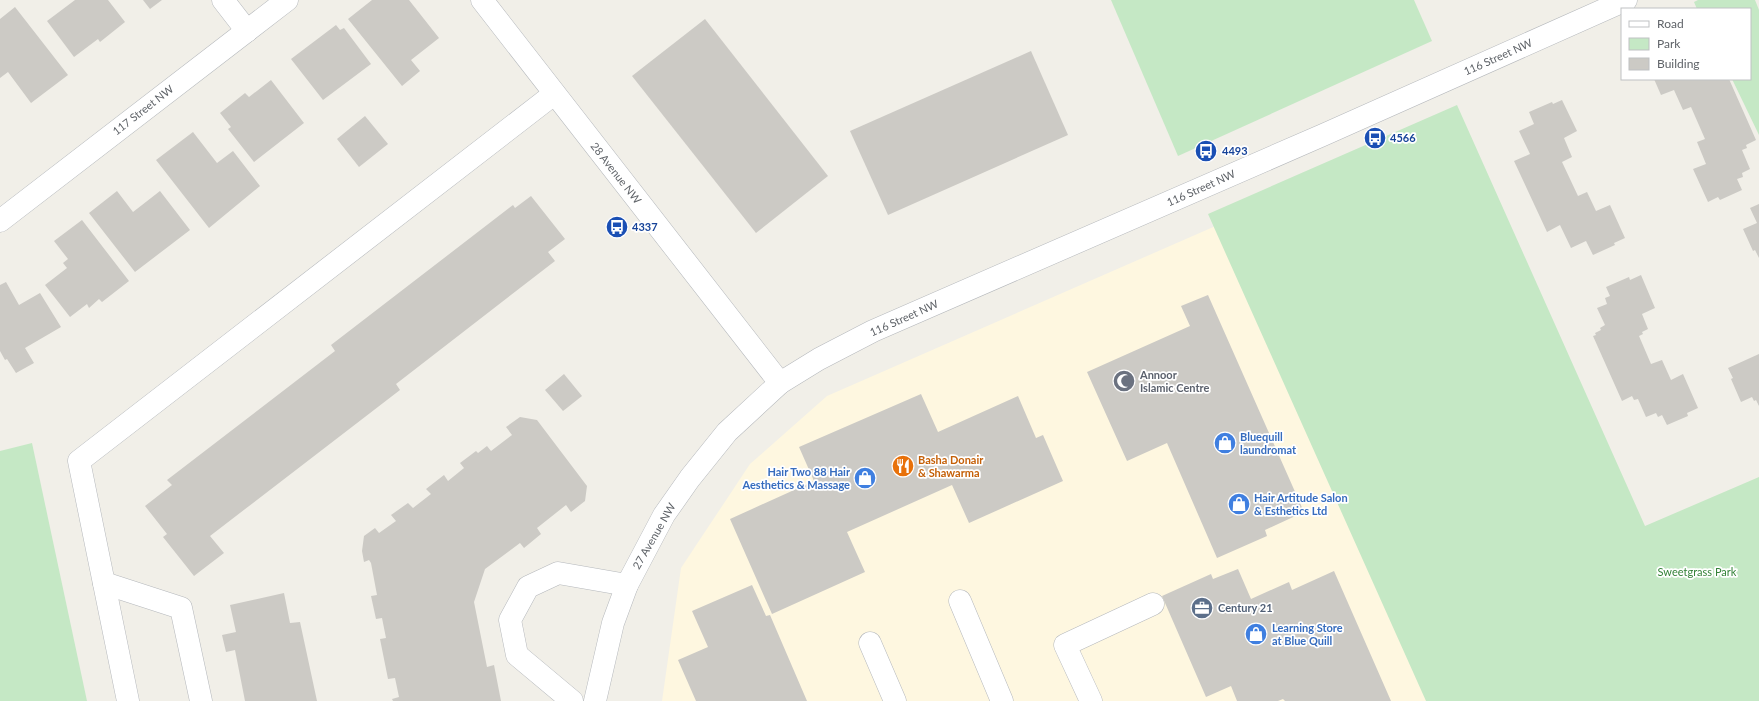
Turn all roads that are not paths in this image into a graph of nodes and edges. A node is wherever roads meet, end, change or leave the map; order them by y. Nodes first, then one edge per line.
1 (223, 0) edge
2 (287, 0) edge
3 (482, 0) edge
4 (1626, 0) edge
5 (246, 31) junction
6 (554, 94) junction
7 (0, 221) edge
8 (780, 383) junction
9 (104, 583) junction
10 (627, 585) junction
11 (960, 601) dead end
12 (1153, 604) dead end
13 (870, 643) dead end
14 (128, 701) edge
15 (201, 701) edge
16 (572, 701) edge
17 (595, 701) edge
18 (895, 701) edge
19 (1002, 701) edge
20 (1091, 701) edge

1 - 5 street
2 - 5 street, 117 Street NW
3 - 6 street, 28 Avenue NW
4 - 8 street, 116 Street NW
5 - 7 street, 117 Street NW
6 - 8 street, 28 Avenue NW
6 - 9 street
8 - 10 street, 27 Avenue NW
9 - 14 street
9 - 15 street
10 - 16 street
10 - 17 street, 27 Avenue NW
11 - 19 street
12 - 20 street
13 - 18 street

